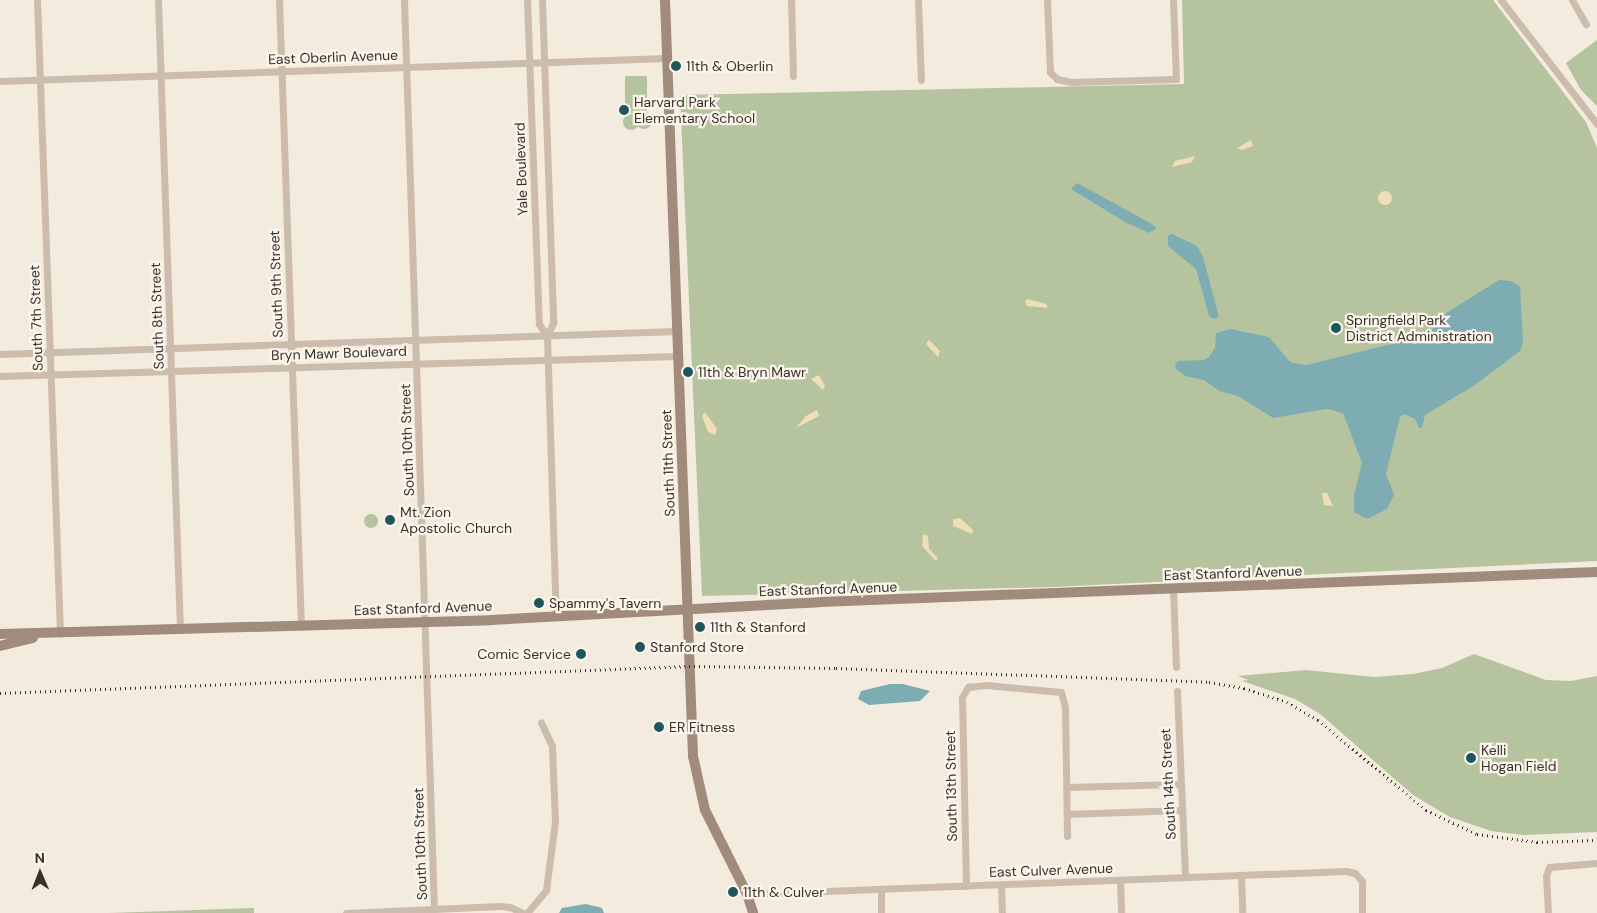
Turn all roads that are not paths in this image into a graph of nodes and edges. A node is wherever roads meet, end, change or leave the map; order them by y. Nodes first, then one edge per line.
1 (38, 0) edge
2 (158, 0) edge
3 (278, 0) edge
4 (404, 0) edge
5 (527, 0) edge
6 (542, 0) edge
7 (665, 0) edge
8 (791, 0) edge
9 (918, 0) edge
10 (1047, 0) edge
11 (1173, 0) edge
12 (1502, 0) edge
13 (1572, 0) edge
14 (1586, 24) dead end
15 (667, 58) junction
16 (529, 62) junction
17 (544, 62) junction
18 (406, 67) junction
19 (281, 72) junction
20 (161, 76) junction
21 (793, 76) dead end
22 (40, 80) junction
23 (921, 80) dead end
24 (0, 81) edge
25 (1596, 120) edge
26 (677, 331) junction
27 (546, 336) junction
28 (416, 340) junction
29 (291, 345) junction
30 (171, 348) junction
31 (50, 353) junction
32 (0, 354) edge
33 (678, 356) junction
34 (547, 359) junction
35 (417, 362) junction
36 (292, 367) junction
37 (171, 370) junction
38 (50, 374) junction
39 (0, 376) edge
40 (1597, 572) edge
41 (1173, 589) junction
42 (687, 610) junction
43 (556, 617) junction
44 (425, 622) junction
45 (301, 627) junction
46 (180, 630) junction
47 (0, 634) edge
48 (60, 634) junction
49 (0, 646) edge
50 (1176, 667) dead end
51 (1177, 691) dead end
52 (541, 722) dead end
53 (1180, 784) junction
54 (1067, 787) junction
55 (1181, 810) junction
56 (1067, 814) junction
57 (1067, 836) dead end
58 (1597, 863) edge
59 (1241, 874) junction
60 (1185, 877) junction
61 (1120, 880) junction
62 (1002, 885) junction
63 (966, 886) junction
64 (880, 890) junction
65 (747, 894) junction
66 (434, 908) junction
67 (346, 913) edge
68 (523, 913) edge
69 (527, 913) edge
70 (753, 913) edge
71 (881, 913) edge
72 (1002, 913) edge
73 (1121, 913) edge
74 (1242, 913) edge
75 (1362, 913) edge
76 (1548, 913) edge

1 - 22 street, South 7th Street
2 - 20 street, South 8th Street
3 - 19 street, South 9th Street
4 - 18 street, South 10th Street
5 - 16 street, Yale Boulevard
6 - 17 street, Yale Boulevard
7 - 15 main road, South 11th Street
8 - 21 street
9 - 23 street
10 - 11 street
12 - 25 street
13 - 14 street
15 - 17 street, East Oberlin Avenue
15 - 26 main road, South 11th Street
16 - 17 street, East Oberlin Avenue
16 - 18 street, East Oberlin Avenue
16 - 27 street, Yale Boulevard
17 - 27 street, Yale Boulevard
18 - 19 street, East Oberlin Avenue
18 - 28 street, South 10th Street
19 - 20 street, East Oberlin Avenue
19 - 29 street, South 9th Street
20 - 22 street, East Oberlin Avenue
20 - 30 street, South 8th Street
22 - 24 street, East Oberlin Avenue
22 - 31 street, South 7th Street
26 - 27 street, Bryn Mawr Boulevard
26 - 33 main road, South 11th Street
27 - 28 street, Bryn Mawr Boulevard
27 - 34 street, Yale Boulevard
28 - 29 street, Bryn Mawr Boulevard
28 - 35 street, South 10th Street
29 - 30 street, Bryn Mawr Boulevard
29 - 36 street, South 9th Street
30 - 31 street, Bryn Mawr Boulevard
30 - 37 street, South 8th Street
31 - 32 street, Bryn Mawr Boulevard
31 - 38 street, South 7th Street
33 - 34 street, Bryn Mawr Boulevard
33 - 42 main road, South 11th Street
34 - 35 street, Bryn Mawr Boulevard
34 - 43 street, Yale Boulevard
35 - 36 street, Bryn Mawr Boulevard
35 - 44 street, South 10th Street
36 - 37 street, Bryn Mawr Boulevard
36 - 45 street, South 9th Street
37 - 38 street, Bryn Mawr Boulevard
37 - 46 street, South 8th Street
38 - 39 street, Bryn Mawr Boulevard
38 - 48 street, South 7th Street
40 - 41 main road, East Stanford Avenue
41 - 42 main road, East Stanford Avenue
41 - 50 street
42 - 43 main road, East Stanford Avenue
42 - 65 main road, South 11th Street
43 - 44 main road, East Stanford Avenue
44 - 45 main road, East Stanford Avenue
44 - 66 street, South 10th Street
45 - 46 main road, East Stanford Avenue
46 - 48 main road, East Stanford Avenue
47 - 48 main road, East Stanford Avenue
48 - 49 main road, East Stanford Avenue
51 - 53 street, South 14th Street
52 - 69 street
53 - 54 street
53 - 55 street, South 14th Street
54 - 56 street
54 - 63 street, South 13th Street
55 - 56 street
55 - 60 street, South 14th Street
56 - 57 street
58 - 76 street
59 - 60 street, East Culver Avenue
59 - 74 street
59 - 75 street, East Culver Avenue
60 - 61 street, East Culver Avenue
61 - 62 street, East Culver Avenue
61 - 73 street
62 - 63 street, East Culver Avenue
62 - 72 street
63 - 64 street, East Culver Avenue
64 - 65 street, East Culver Avenue
64 - 71 street
65 - 70 main road, South 11th Street
66 - 67 street
66 - 68 street

